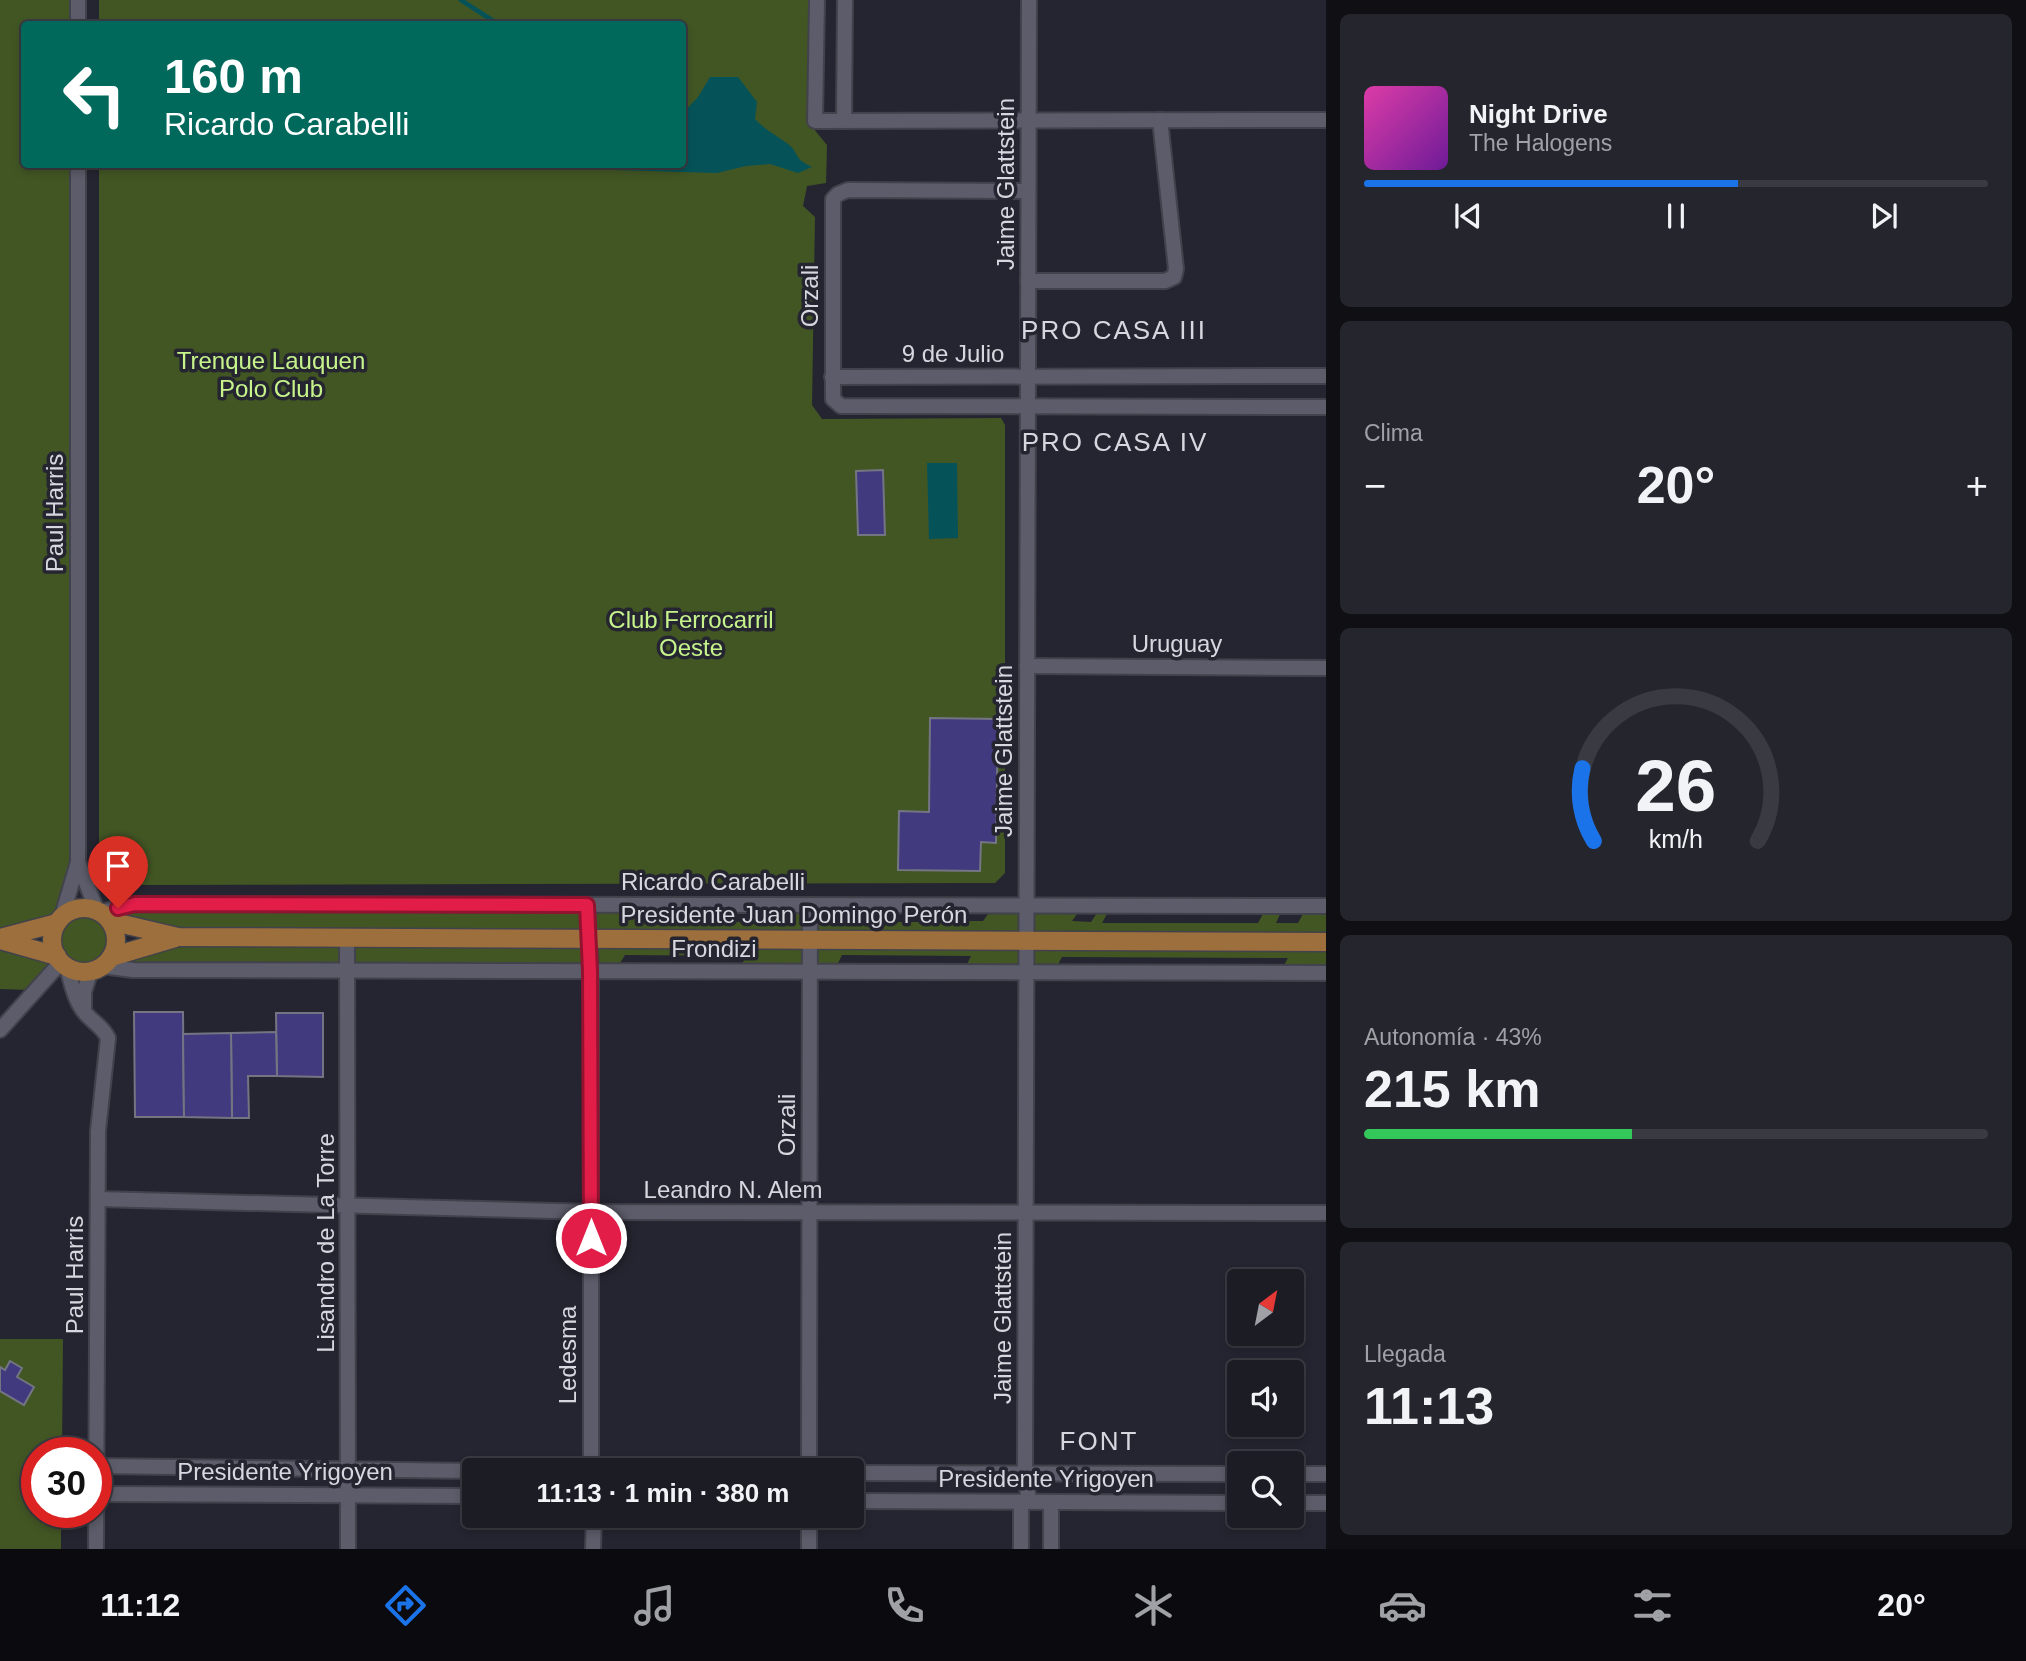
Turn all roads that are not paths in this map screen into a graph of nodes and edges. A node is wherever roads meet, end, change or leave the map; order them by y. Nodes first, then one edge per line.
1 (78, 0) edge
2 (817, 0) edge
3 (845, 0) edge
4 (1029, 0) edge
5 (78, 21) edge
6 (1028, 120) junction
7 (1160, 120) junction
8 (1326, 120) edge
9 (844, 121) junction
10 (78, 168) edge
11 (1028, 191) junction
12 (1028, 281) junction
13 (1028, 376) junction
14 (1326, 376) edge
15 (832, 377) junction
16 (1028, 407) junction
17 (1326, 407) edge
18 (1027, 666) junction
19 (1326, 668) edge
20 (78, 862) junction
21 (587, 905) junction
22 (810, 905) junction
23 (1027, 906) junction
24 (1326, 906) edge
25 (102, 915) junction
26 (59, 919) junction
27 (178, 937) junction
28 (347, 938) junction
29 (0, 939) edge
30 (589, 939) junction
31 (810, 940) junction
32 (1026, 941) junction
33 (1326, 942) edge
34 (62, 962) junction
35 (101, 964) junction
36 (348, 971) junction
37 (590, 971) junction
38 (810, 971) junction
39 (1026, 972) junction
40 (1326, 973) edge
41 (84, 1012) junction
42 (0, 1030) edge
43 (99, 1199) junction
44 (348, 1206) junction
45 (591, 1212) junction
46 (809, 1213) junction
47 (1026, 1213) junction
48 (1326, 1213) edge
49 (97, 1437) edge
50 (591, 1458) edge
51 (809, 1458) edge
52 (112, 1466) edge
53 (348, 1469) junction
54 (462, 1471) edge
55 (864, 1472) edge
56 (1025, 1473) junction
57 (1227, 1474) edge
58 (1304, 1474) edge
59 (1326, 1474) edge
60 (112, 1494) edge
61 (348, 1495) junction
62 (462, 1496) edge
63 (864, 1501) edge
64 (1025, 1502) junction
65 (1051, 1502) junction
66 (1227, 1503) edge
67 (1304, 1503) edge
68 (1326, 1503) edge
69 (96, 1528) edge
70 (594, 1528) edge
71 (809, 1528) edge
72 (96, 1549) edge
73 (348, 1549) edge
74 (593, 1549) edge
75 (809, 1549) edge
76 (1021, 1549) edge
77 (1051, 1549) edge

1 - 5 street
2 - 9 street
3 - 9 street
4 - 6 street, Jaime Glattstein
6 - 7 street
6 - 9 street
6 - 11 street, Jaime Glattstein
7 - 8 street
7 - 12 street
10 - 20 street, Paul Harris
11 - 12 street, Jaime Glattstein
11 - 15 street, Orzali
12 - 13 street, Jaime Glattstein
13 - 14 street, 9 de Julio
13 - 15 street, 9 de Julio
13 - 16 street, Jaime Glattstein
15 - 16 street, Orzali
16 - 17 street
16 - 18 street, Jaime Glattstein
18 - 19 street, Uruguay
18 - 23 street, Jaime Glattstein
20 - 25 street, Paul Harris
20 - 26 street, Paul Harris
21 - 22 street, Ricardo Carabelli
21 - 25 street, Ricardo Carabelli
21 - 30 street, Ledesma
22 - 23 street, Ricardo Carabelli
22 - 31 street, Orzali
23 - 24 street, Ricardo Carabelli
23 - 32 street, Jaime Glattstein
25 - 26 main road
25 - 27 main road, Presidente Juan Domingo Perón
25 - 35 main road
26 - 29 main road
26 - 34 main road
27 - 28 main road, Presidente Juan Domingo Perón
27 - 35 main road, Presidente Juan Domingo Perón
28 - 30 main road, Presidente Juan Domingo Perón
28 - 36 street, Lisandro de La Torre
29 - 34 main road
30 - 31 main road, Presidente Juan Domingo Perón
30 - 37 street, Ledesma
31 - 32 main road, Presidente Juan Domingo Perón
31 - 38 street, Orzali
32 - 33 main road, Presidente Juan Domingo Perón
32 - 39 street, Jaime Glattstein
34 - 35 main road
34 - 41 street, Paul Harris
34 - 42 street
35 - 36 street, Frondizi
35 - 41 street
36 - 37 street, Frondizi
36 - 44 street, Lisandro de La Torre
37 - 38 street, Frondizi
37 - 45 street, Ledesma
38 - 39 street, Frondizi
38 - 46 street, Orzali
39 - 40 street, Frondizi
39 - 47 street, Jaime Glattstein
41 - 43 street, Paul Harris
43 - 44 street, Leandro N. Alem
43 - 49 street, Paul Harris
44 - 45 street, Leandro N. Alem
44 - 53 street, Lisandro de La Torre
45 - 46 street, Leandro N. Alem
45 - 50 street, Ledesma
46 - 47 street, Leandro N. Alem
46 - 51 street, Orzali
47 - 48 street, Leandro N. Alem
47 - 56 street, Jaime Glattstein
52 - 53 street, Presidente Yrigoyen
53 - 54 street, Presidente Yrigoyen
53 - 61 street, Lisandro de La Torre
55 - 56 street, Presidente Yrigoyen
56 - 57 street, Presidente Yrigoyen
56 - 64 street, Jaime Glattstein
58 - 59 street
60 - 61 street, Presidente Yrigoyen
61 - 62 street, Presidente Yrigoyen
61 - 73 street, Lisandro de La Torre
63 - 64 street, Presidente Yrigoyen
64 - 65 street, Presidente Yrigoyen
64 - 76 street, Jaime Glattstein
65 - 66 street, Presidente Yrigoyen
65 - 77 street
67 - 68 street
69 - 72 street, Paul Harris
70 - 74 street
71 - 75 street

